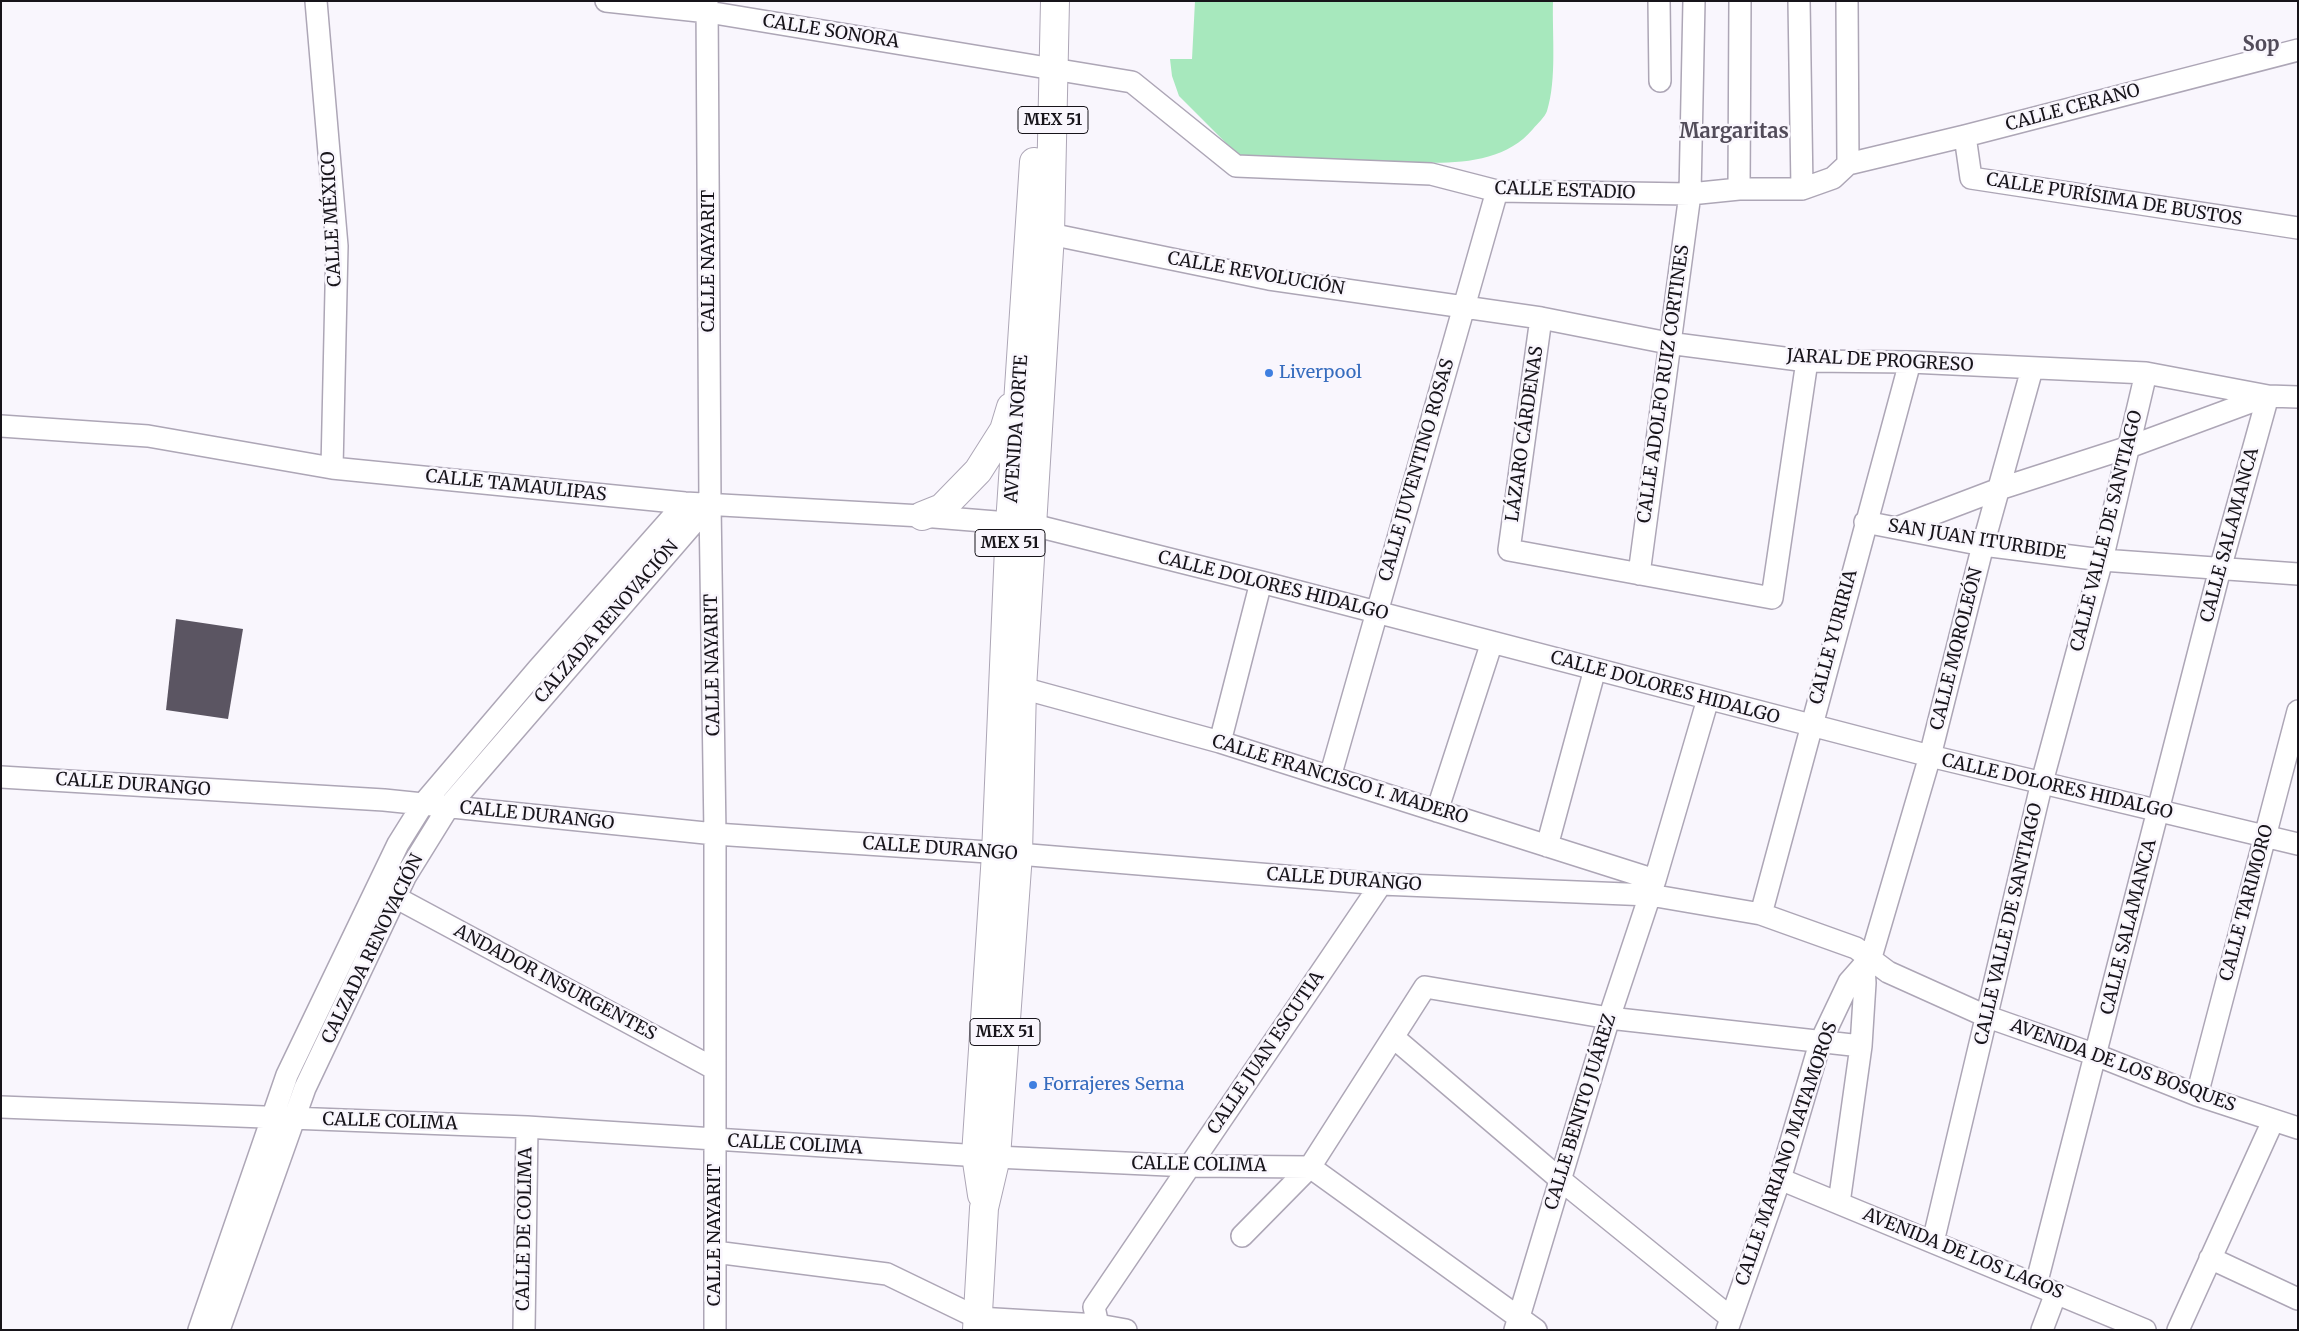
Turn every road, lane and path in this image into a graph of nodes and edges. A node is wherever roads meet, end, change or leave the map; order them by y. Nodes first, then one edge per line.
1 (316, 1) edge
2 (606, 1) edge
3 (1659, 1) edge
4 (1694, 1) edge
5 (1740, 1) edge
6 (1799, 1) edge
7 (1847, 1) edge
8 (1055, 4) edge
9 (708, 7) edge
10 (2298, 50) edge
11 (1048, 68) junction
12 (1660, 81) dead end
13 (1038, 117) junction
14 (1965, 136) junction
15 (1848, 164) junction
16 (1739, 189) junction
17 (1802, 189) junction
18 (1497, 191) junction
19 (1690, 194) junction
20 (2298, 228) edge
21 (1050, 234) junction
22 (1463, 307) junction
23 (1541, 318) junction
24 (1668, 344) junction
25 (1807, 360) junction
26 (1910, 362) junction
27 (2032, 369) junction
28 (2146, 373) junction
29 (1020, 379) junction
30 (2268, 396) junction
31 (2298, 398) edge
32 (1, 426) edge
33 (2129, 448) junction
34 (332, 468) junction
35 (1999, 490) junction
36 (685, 503) junction
37 (710, 504) junction
38 (922, 516) junction
39 (1865, 522) junction
40 (1022, 525) junction
41 (1899, 527) junction
42 (1984, 546) junction
43 (2102, 560) junction
44 (2220, 568) junction
45 (1639, 574) junction
46 (2298, 574) edge
47 (1261, 582) junction
48 (1377, 612) junction
49 (1492, 642) junction
50 (1595, 669) junction
51 (1022, 688) junction
52 (1708, 699) junction
53 (2298, 711) edge
54 (1811, 726) junction
55 (1220, 742) junction
56 (1930, 756) junction
57 (1, 777) edge
58 (1330, 777) junction
59 (2042, 782) junction
60 (423, 804) junction
61 (449, 806) junction
62 (2159, 810) junction
63 (1437, 811) junction
64 (715, 834) junction
65 (2265, 836) junction
66 (2298, 844) edge
67 (1548, 846) junction
68 (1007, 854) junction
69 (1381, 884) junction
70 (1653, 888) junction
71 (395, 898) junction
72 (1760, 914) junction
73 (1867, 962) junction
74 (1988, 1017) junction
75 (1609, 1018) junction
76 (1393, 1037) junction
77 (1820, 1043) junction
78 (1861, 1046) junction
79 (2096, 1055) junction
80 (715, 1069) junction
81 (2197, 1095) junction
82 (1, 1107) edge
83 (272, 1117) junction
84 (294, 1118) junction
85 (2273, 1121) junction
86 (527, 1128) junction
87 (2298, 1128) edge
88 (715, 1140) junction
89 (986, 1156) junction
90 (1189, 1166) junction
91 (1310, 1167) junction
92 (1780, 1179) junction
93 (1562, 1181) junction
94 (1838, 1203) junction
95 (1242, 1236) dead end
96 (1933, 1242) junction
97 (715, 1252) junction
98 (2210, 1258) junction
99 (2046, 1289) junction
100 (2298, 1299) edge
101 (1517, 1323) edge
102 (978, 1324) edge
103 (1729, 1324) edge
104 (1098, 1325) junction
105 (199, 1330) edge
106 (219, 1330) edge
107 (524, 1330) edge
108 (715, 1330) edge
109 (1126, 1330) edge
110 (1536, 1330) edge
111 (2042, 1330) edge
112 (2145, 1330) edge
113 (2178, 1330) edge

1 - 34 street, CALLE MÉXICO
2 - 9 street, CALLE SONORA
3 - 12 street
4 - 19 street, CALLE ADOLFO RUIZ CORTINES
5 - 16 street
6 - 17 street
7 - 15 street
8 - 11 main road, AVENIDA NORTE / MEX 51
9 - 11 street, CALLE SONORA
9 - 37 street, CALLE NAYARIT
10 - 14 street, CALLE CERANO
11 - 13 main road, AVENIDA NORTE / MEX 51
11 - 18 street, CALLE ESTADIO
11 - 21 main road, AVENIDA NORTE / MEX 51
13 - 21 main road
13 - 29 main road, AVENIDA NORTE / MEX 51
14 - 15 street, CALLE CERANO
14 - 20 street, CALLE PURÍSIMA DE BUSTOS
15 - 17 street, CALLE ESTADIO
16 - 17 street, CALLE ESTADIO
16 - 19 street, CALLE ESTADIO
18 - 19 street, CALLE ESTADIO
18 - 22 street, CALLE JUVENTINO ROSAS
19 - 24 street, CALLE ADOLFO RUIZ CORTINES
21 - 22 street, CALLE REVOLUCIÓN
21 - 40 main road, AVENIDA NORTE / MEX 51
22 - 23 street, JARAL DE PROGRESO
22 - 48 street, CALLE JUVENTINO ROSAS
23 - 24 street, JARAL DE PROGRESO
23 - 45 street, LÁZARO CÁRDENAS
24 - 25 street, JARAL DE PROGRESO
24 - 45 street, CALLE ADOLFO RUIZ CORTINES
25 - 26 street, JARAL DE PROGRESO
25 - 45 street
26 - 27 street, JARAL DE PROGRESO
26 - 39 street, CALLE YURIRIA
27 - 28 street, JARAL DE PROGRESO
27 - 35 street, CALLE MOROLEÓN
28 - 30 street, JARAL DE PROGRESO
28 - 33 street, CALLE VALLE DE SANTIAGO
29 - 38 main road
29 - 40 main road, AVENIDA NORTE / MEX 51
30 - 31 street, JARAL DE PROGRESO
30 - 33 street
30 - 44 street, CALLE SALAMANCA
32 - 34 street, CALLE TAMAULIPAS
33 - 35 street
33 - 43 street, CALLE VALLE DE SANTIAGO
34 - 36 street, CALLE TAMAULIPAS
35 - 41 street
35 - 42 street, CALLE MOROLEÓN
36 - 37 street, CALLE TAMAULIPAS
36 - 60 street, CALZADA RENOVACIÓN
37 - 38 street, CALLE TAMAULIPAS
37 - 61 street, CALZADA RENOVACIÓN
37 - 64 street, CALLE NAYARIT
38 - 40 street, CALLE TAMAULIPAS
39 - 41 street, SAN JUAN ITURBIDE
39 - 54 street, CALLE YURIRIA
40 - 47 street, CALLE DOLORES HIDALGO
40 - 51 main road, AVENIDA NORTE / MEX 51
40 - 68 main road, AVENIDA NORTE / MEX 51
41 - 42 street, SAN JUAN ITURBIDE
42 - 43 street, SAN JUAN ITURBIDE
42 - 56 street, CALLE MOROLEÓN
43 - 44 street, SAN JUAN ITURBIDE
43 - 59 street, CALLE VALLE DE SANTIAGO
44 - 46 street, SAN JUAN ITURBIDE
44 - 62 street, CALLE SALAMANCA
47 - 48 street, CALLE DOLORES HIDALGO
47 - 55 street
48 - 49 street, CALLE DOLORES HIDALGO
48 - 58 street, CALLE JUVENTINO ROSAS
49 - 50 street, CALLE DOLORES HIDALGO
49 - 63 street
50 - 52 street, CALLE DOLORES HIDALGO
50 - 67 street
51 - 55 street, CALLE FRANCISCO I. MADERO
51 - 68 main road, AVENIDA NORTE / MEX 51
52 - 54 street, CALLE DOLORES HIDALGO
52 - 70 street, CALLE BENITO JUÁREZ
53 - 65 street, CALLE TARIMORO
54 - 56 street, CALLE DOLORES HIDALGO
54 - 72 street, CALLE YURIRIA
55 - 58 street, CALLE FRANCISCO I. MADERO
56 - 59 street, CALLE DOLORES HIDALGO
56 - 73 street, CALLE MOROLEÓN
57 - 60 street, CALLE DURANGO
58 - 63 street, CALLE FRANCISCO I. MADERO
59 - 62 street, CALLE DOLORES HIDALGO
59 - 74 street, CALLE VALLE DE SANTIAGO
60 - 61 street, CALLE DURANGO
60 - 83 street, CALZADA RENOVACIÓN
61 - 64 street, CALLE DURANGO
61 - 71 street, CALZADA RENOVACIÓN
62 - 65 street, CALLE DOLORES HIDALGO
62 - 79 street, CALLE SALAMANCA
63 - 67 street, CALLE FRANCISCO I. MADERO
64 - 68 street, CALLE DURANGO
64 - 80 street, CALLE NAYARIT
65 - 66 street, CALLE DOLORES HIDALGO
65 - 81 street, CALLE TARIMORO
67 - 70 street, CALLE FRANCISCO I. MADERO
68 - 69 street, CALLE DURANGO
68 - 89 main road, MEX 51
69 - 70 street, CALLE DURANGO
69 - 90 street, CALLE JUAN ESCUTIA
70 - 72 street, CALLE DURANGO
70 - 75 street, CALLE BENITO JUÁREZ
71 - 80 street, ANDADOR INSURGENTES
71 - 84 street, CALZADA RENOVACIÓN
72 - 73 street, CALLE DURANGO
73 - 74 street, AVENIDA DE LOS BOSQUES
73 - 77 street, CALLE MARIANO MATAMOROS
73 - 78 street
74 - 79 street, AVENIDA DE LOS BOSQUES
74 - 96 street, CALLE VALLE DE SANTIAGO
75 - 76 street
75 - 77 street
75 - 93 street, CALLE BENITO JUÁREZ
76 - 91 street
76 - 93 street
77 - 78 street
77 - 92 street, CALLE MARIANO MATAMOROS
78 - 94 street
79 - 81 street, AVENIDA DE LOS BOSQUES
79 - 99 street, CALLE SALAMANCA
80 - 88 street, CALLE NAYARIT
81 - 85 street, AVENIDA DE LOS BOSQUES
82 - 83 street, CALLE COLIMA
83 - 84 street, CALLE COLIMA
83 - 105 street, CALZADA RENOVACIÓN
84 - 86 street, CALLE COLIMA
84 - 106 street, CALZADA RENOVACIÓN
85 - 87 street, AVENIDA DE LOS BOSQUES
85 - 98 street
86 - 88 street, CALLE COLIMA
86 - 107 street, CALLE DE COLIMA
88 - 89 street, CALLE COLIMA
88 - 97 street, CALLE NAYARIT
89 - 90 street, CALLE COLIMA
89 - 102 main road, MEX 51
90 - 91 street, CALLE COLIMA
90 - 104 street, CALLE JUAN ESCUTIA
91 - 95 street
91 - 101 street
92 - 94 street, AVENIDA DE LOS LAGOS
92 - 103 street, CALLE MARIANO MATAMOROS
93 - 101 street, CALLE BENITO JUÁREZ
93 - 103 street
94 - 96 street, AVENIDA DE LOS LAGOS
96 - 99 street, AVENIDA DE LOS LAGOS
97 - 102 street
97 - 108 street, CALLE NAYARIT
98 - 100 street
98 - 113 street
99 - 111 street, CALLE SALAMANCA
99 - 112 street, AVENIDA DE LOS LAGOS
101 - 110 street
102 - 104 street
104 - 109 street

